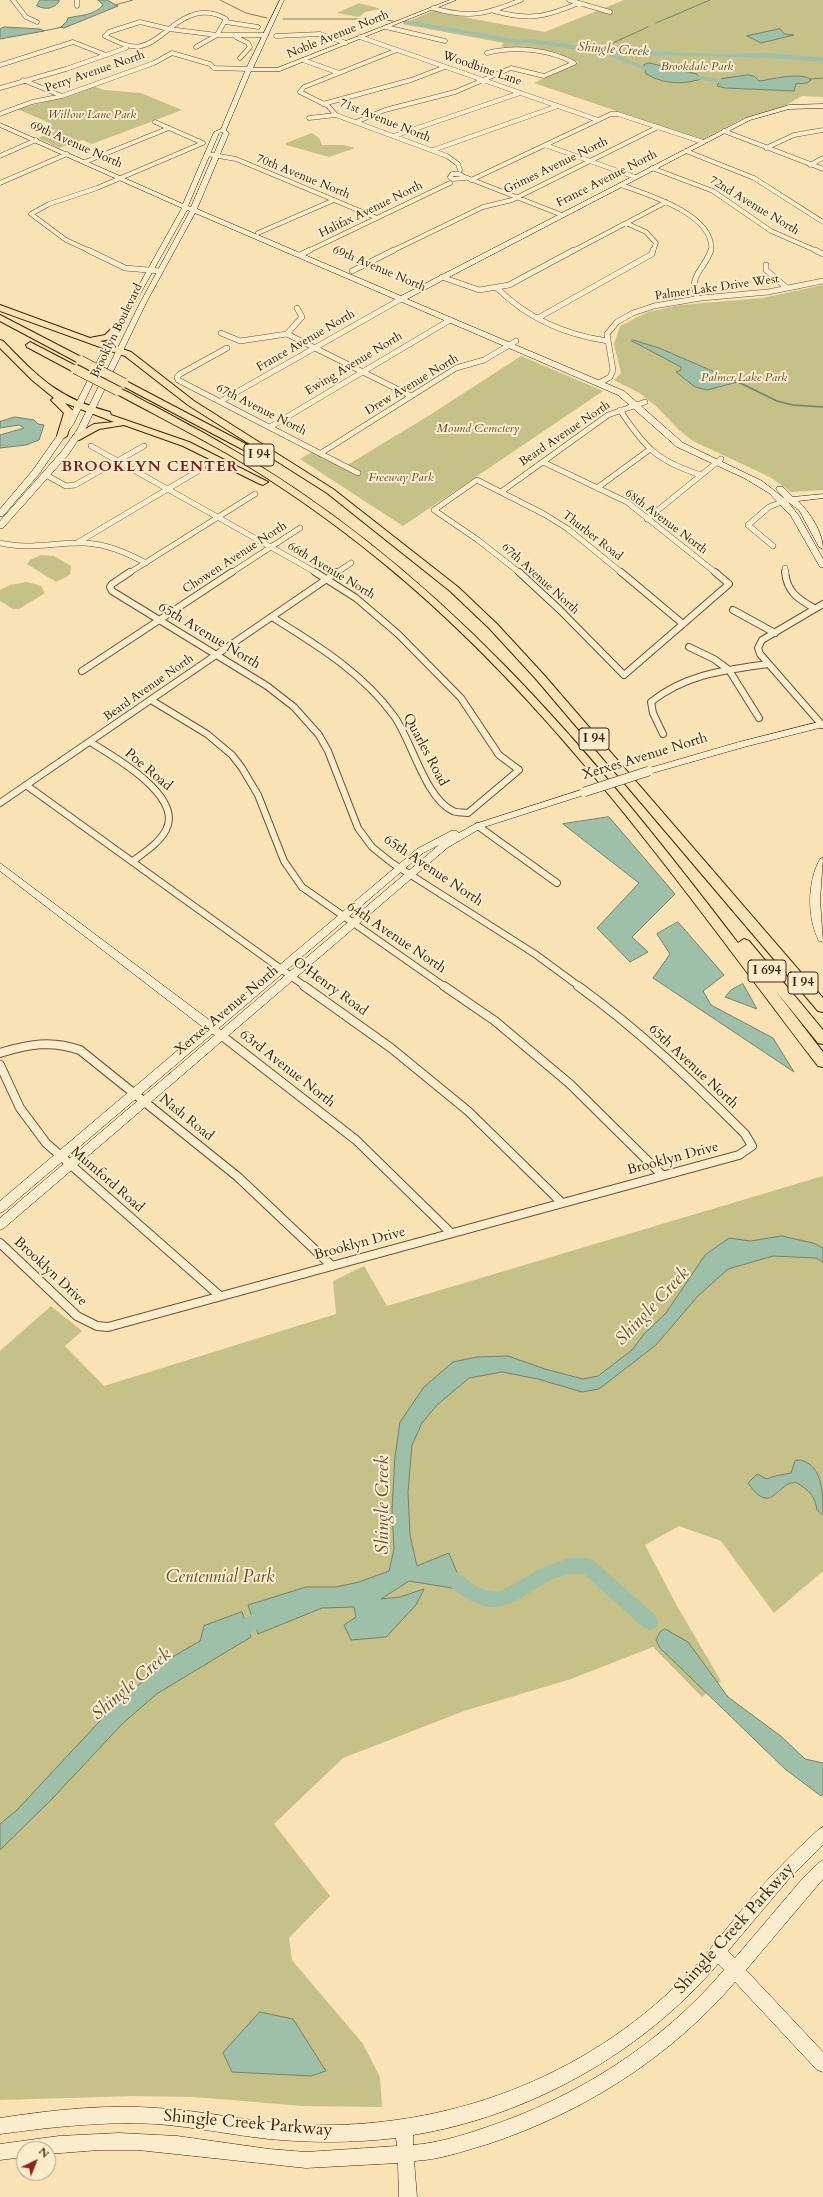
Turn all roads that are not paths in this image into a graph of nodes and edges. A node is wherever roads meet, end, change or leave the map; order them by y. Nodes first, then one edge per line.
1 (12, 0) edge
2 (77, 0) edge
3 (282, 0) edge
4 (454, 0) edge
5 (521, 0) edge
6 (569, 0) edge
7 (579, 3) junction
8 (78, 6) dead end
9 (433, 8) junction
10 (494, 11) junction
11 (610, 12) dead end
12 (37, 22) dead end
13 (226, 22) junction
14 (258, 27) dead end
15 (386, 27) junction
16 (170, 29) junction
17 (219, 34) junction
18 (266, 35) junction
19 (236, 36) junction
20 (276, 36) dead end
21 (360, 37) junction
22 (445, 41) dead end
23 (346, 43) junction
24 (196, 47) dead end
25 (126, 48) dead end
26 (397, 50) junction
27 (488, 53) dead end
28 (106, 55) junction
29 (240, 58) dead end
30 (303, 60) junction
31 (0, 65) edge
32 (445, 67) junction
33 (249, 69) junction
34 (339, 73) junction
35 (23, 80) junction
36 (482, 80) junction
37 (0, 88) edge
38 (520, 93) junction
39 (62, 96) junction
40 (323, 104) junction
41 (558, 106) junction
42 (823, 106) edge
43 (0, 114) edge
44 (336, 115) junction
45 (309, 118) dead end
46 (598, 120) junction
47 (155, 122) dead end
48 (356, 122) junction
49 (1, 126) edge
50 (658, 127) junction
51 (169, 128) junction
52 (224, 130) junction
53 (823, 130) edge
54 (724, 131) junction
55 (394, 136) junction
56 (36, 140) junction
57 (703, 142) junction
58 (545, 145) junction
59 (766, 148) junction
60 (433, 150) junction
61 (686, 151) junction
62 (67, 154) junction
63 (0, 156) edge
64 (207, 156) junction
65 (216, 157) junction
66 (823, 158) edge
67 (85, 162) junction
68 (590, 162) junction
69 (810, 164) junction
70 (652, 168) junction
71 (823, 168) edge
72 (461, 176) junction
73 (635, 177) junction
74 (121, 178) junction
75 (471, 180) junction
76 (0, 183) edge
77 (620, 185) junction
78 (142, 187) junction
79 (191, 193) junction
80 (165, 195) junction
81 (516, 198) junction
82 (334, 200) junction
83 (666, 202) junction
84 (185, 205) junction
85 (194, 208) junction
86 (562, 215) junction
87 (377, 218) junction
88 (823, 222) edge
89 (222, 223) junction
90 (626, 223) junction
91 (258, 233) junction
92 (181, 234) junction
93 (303, 253) junction
94 (823, 254) edge
95 (766, 265) dead end
96 (151, 271) junction
97 (160, 271) junction
98 (352, 271) junction
99 (442, 277) junction
100 (823, 281) edge
101 (497, 288) junction
102 (787, 288) junction
103 (408, 295) junction
104 (401, 299) junction
105 (698, 299) junction
106 (0, 308) edge
107 (297, 308) dead end
108 (0, 318) edge
109 (538, 318) junction
110 (450, 320) junction
111 (119, 326) junction
112 (0, 328) edge
113 (221, 333) dead end
114 (287, 334) junction
115 (84, 339) junction
116 (516, 341) junction
117 (608, 341) junction
118 (0, 343) edge
119 (509, 345) junction
120 (108, 346) junction
121 (227, 348) dead end
122 (314, 349) junction
123 (120, 350) junction
124 (23, 368) junction
125 (362, 372) junction
126 (602, 381) junction
127 (411, 396) junction
128 (221, 401) junction
129 (641, 403) junction
130 (79, 406) junction
131 (620, 410) junction
132 (94, 412) junction
133 (136, 426) junction
134 (270, 427) junction
135 (62, 436) junction
136 (76, 438) junction
137 (90, 446) dead end
138 (144, 446) dead end
139 (649, 450) junction
140 (321, 453) junction
141 (221, 460) junction
142 (118, 461) junction
143 (543, 462) junction
144 (719, 462) junction
145 (203, 468) dead end
146 (358, 473) dead end
147 (46, 475) junction
148 (701, 475) junction
149 (597, 488) junction
150 (167, 489) junction
151 (501, 492) junction
152 (255, 494) dead end
153 (823, 496) edge
154 (793, 499) junction
155 (784, 501) junction
156 (434, 510) joint
157 (0, 514) edge
158 (218, 518) junction
159 (647, 519) junction
160 (0, 526) edge
161 (300, 528) dead end
162 (389, 537) junction
163 (360, 540) junction
164 (0, 543) edge
165 (77, 543) junction
166 (774, 546) dead end
167 (823, 547) edge
168 (271, 548) junction
169 (146, 563) junction
170 (351, 563) dead end
171 (823, 565) edge
172 (785, 568) dead end
173 (327, 579) junction
174 (823, 604) edge
175 (814, 608) junction
176 (733, 610) dead end
177 (272, 617) junction
178 (160, 621) junction
179 (683, 624) junction
180 (775, 633) junction
181 (689, 647) dead end
182 (216, 655) junction
183 (768, 664) junction
184 (729, 670) junction
185 (82, 672) dead end
186 (151, 700) junction
187 (759, 718) dead end
188 (823, 725) edge
189 (663, 734) dead end
190 (90, 742) junction
191 (26, 785) junction
192 (0, 803) edge
193 (468, 813) joint
194 (478, 826) junction
195 (133, 861) junction
196 (823, 861) edge
197 (0, 866) edge
198 (402, 867) junction
199 (411, 873) junction
200 (557, 883) dead end
201 (706, 908) junction
202 (343, 917) junction
203 (352, 923) junction
204 (823, 938) edge
205 (782, 958) junction
206 (283, 968) junction
207 (292, 975) junction
208 (823, 1002) edge
209 (823, 1007) edge
210 (216, 1032) junction
211 (823, 1039) edge
212 (0, 1053) edge
213 (823, 1062) edge
214 (0, 1065) edge
215 (135, 1093) junction
216 (145, 1101) junction
217 (752, 1146) joint
218 (61, 1157) junction
219 (71, 1164) junction
220 (662, 1174) junction
221 (562, 1203) junction
222 (0, 1208) edge
223 (0, 1225) edge
224 (451, 1232) junction
225 (0, 1243) edge
226 (332, 1266) junction
227 (220, 1296) junction
228 (823, 1835) edge
229 (823, 1868) edge
230 (718, 1952) junction
231 (736, 1969) junction
232 (823, 2064) edge
233 (0, 2126) edge
234 (404, 2128) junction
235 (0, 2152) edge
236 (404, 2154) junction
237 (408, 2197) edge

1 - 12 street
2 - 8 street
3 - 18 street, Brooklyn Boulevard
4 - 9 street, Noble Avenue North
5 - 10 street
6 - 7 street
7 - 10 street
7 - 11 street
9 - 10 street
9 - 15 street, Noble Avenue North
13 - 14 street
13 - 16 street
13 - 17 street
15 - 21 street, Noble Avenue North
15 - 22 street
16 - 16 street
16 - 17 street
17 - 19 street
17 - 24 street
18 - 19 street
18 - 33 street, Brooklyn Boulevard
19 - 29 street
20 - 23 street
21 - 23 street, Noble Avenue North
21 - 26 street, Woodbine Lane
23 - 30 street, Noble Avenue North
25 - 28 street
26 - 32 street, Woodbine Lane
26 - 34 street
27 - 36 street
28 - 31 street
28 - 35 street
30 - 33 street, Noble Avenue North
30 - 34 street
32 - 36 street, Woodbine Lane
32 - 40 street
33 - 39 street, Perry Avenue North
33 - 52 street, Brooklyn Boulevard
34 - 40 street, 71st Avenue North
35 - 37 street
35 - 39 street
36 - 38 street, Woodbine Lane
36 - 48 street
38 - 41 street, Woodbine Lane
38 - 55 street
39 - 43 street, Perry Avenue North
40 - 44 street, 71st Avenue North
41 - 46 street, Woodbine Lane
41 - 60 street
42 - 54 street, France Avenue North
44 - 45 street
44 - 48 street, 71st Avenue North
46 - 50 street
46 - 58 street
47 - 51 street
48 - 55 street, 71st Avenue North
49 - 56 street, 69th Avenue North
50 - 57 street
50 - 68 street, Grimes Avenue North
51 - 67 street
51 - 74 street
52 - 64 street, Brooklyn Boulevard
52 - 65 street, Brooklyn Boulevard
53 - 59 street
54 - 57 street, France Avenue North
54 - 59 street
55 - 60 street, 71st Avenue North
56 - 62 street, 69th Avenue North
56 - 63 street
57 - 61 street, France Avenue North
58 - 68 street
58 - 75 street
59 - 69 street
60 - 72 street, 71st Avenue North
61 - 70 street, France Avenue North
61 - 88 street
62 - 67 street, 69th Avenue North
62 - 76 street
64 - 65 street, 70th Avenue North
64 - 79 street, Brooklyn Boulevard
65 - 82 street, 70th Avenue North
65 - 85 street, Brooklyn Boulevard
66 - 69 street
67 - 74 street, 69th Avenue North
68 - 73 street
68 - 81 street, Grimes Avenue North
69 - 71 street
70 - 73 street, France Avenue North
70 - 94 street, 72nd Avenue North
72 - 75 street
72 - 87 street, Halifax Avenue North
73 - 77 street, France Avenue North
74 - 78 street, 69th Avenue North
74 - 96 street
75 - 81 street
77 - 83 street
77 - 86 street, France Avenue North
78 - 80 street, 69th Avenue North
78 - 84 street, 69th Avenue North
79 - 80 street
79 - 84 street, Brooklyn Boulevard
80 - 84 street, 69th Avenue North
81 - 86 street
81 - 98 street, Grimes Avenue North
82 - 87 street, 70th Avenue North
82 - 91 street
83 - 90 street
83 - 105 street
84 - 85 street, 69th Avenue North
84 - 96 street, Brooklyn Boulevard
85 - 89 street, 69th Avenue North
85 - 91 street, 69th Avenue North
85 - 92 street, Brooklyn Boulevard
86 - 99 street, France Avenue North
87 - 93 street, Halifax Avenue North
89 - 92 street
89 - 93 street, 69th Avenue North
90 - 101 street
90 - 109 street
91 - 93 street, 69th Avenue North
92 - 97 street, Brooklyn Boulevard
93 - 98 street, 69th Avenue North
93 - 104 street, 69th Avenue North
95 - 102 street
96 - 97 street
96 - 111 street, Brooklyn Boulevard
97 - 123 street, Brooklyn Boulevard
98 - 103 street, 69th Avenue North
99 - 101 street
99 - 103 street, France Avenue North
100 - 102 street, Palmer Lake Drive West
101 - 109 street
102 - 105 street, Palmer Lake Drive West
103 - 104 street, France Avenue North
103 - 116 street, 69th Avenue North
104 - 110 street, 69th Avenue North
104 - 122 street, France Avenue North
105 - 117 street, Palmer Lake Drive West
106 - 115 highway
107 - 114 street
108 - 162 highway, I 94, bridge
109 - 117 street
110 - 119 street, 69th Avenue North
110 - 125 street, Ewing Avenue North
111 - 115 highway
111 - 120 street, Brooklyn Boulevard
112 - 163 highway, I 94, bridge
113 - 114 street
114 - 122 street
115 - 120 highway
116 - 119 street, Drew Avenue North
116 - 126 street, 69th Avenue North
117 - 126 street
118 - 124 highway
119 - 126 street, 69th Avenue North
119 - 127 street, Drew Avenue North
120 - 123 highway
120 - 130 street, Brooklyn Boulevard
121 - 128 street, 67th Avenue North
122 - 125 street
122 - 128 street, France Avenue North
123 - 132 street, Brooklyn Boulevard
123 - 162 highway
124 - 130 highway
124 - 135 highway
125 - 127 street
125 - 134 street, Ewing Avenue North
126 - 129 street
127 - 140 street, Drew Avenue North
128 - 134 street, 67th Avenue North
129 - 131 street, Beard Avenue North
129 - 144 street
130 - 132 highway
130 - 135 street, Brooklyn Boulevard
131 - 139 street
131 - 143 street, Beard Avenue North
132 - 133 highway
132 - 136 street, Brooklyn Boulevard
132 - 141 highway
133 - 136 highway
133 - 141 highway
134 - 140 street, 67th Avenue North
135 - 157 street, Brooklyn Boulevard
136 - 147 street, Brooklyn Boulevard
137 - 142 street, 66th Avenue North
138 - 142 street
139 - 148 street
139 - 149 street
140 - 146 street, 67th Avenue North
141 - 163 highway
142 - 147 street
142 - 150 street, 66th Avenue North
143 - 149 street, 68th Avenue North
143 - 151 street, Beard Avenue North
144 - 148 street
144 - 154 street
144 - 155 street
145 - 150 street
147 - 160 street, Brooklyn Boulevard
148 - 159 street
149 - 159 street, 68th Avenue North
150 - 158 street, 66th Avenue North
150 - 165 street
151 - 156 street, Thurber Road
151 - 179 street, Thurber Road
152 - 158 street
153 - 154 street
154 - 155 street
154 - 167 street
155 - 166 street
155 - 171 street
156 - 179 street, 67th Avenue North
158 - 168 street, 66th Avenue North
158 - 169 street
159 - 179 street, 68th Avenue North
161 - 168 street, Chowen Avenue North
162 - 205 highway, I 94
163 - 201 highway, I 94
164 - 165 street
165 - 169 street
168 - 173 street, 66th Avenue North
168 - 178 street, Chowen Avenue North
169 - 178 street, 65th Avenue North
170 - 173 street, Beard Avenue North
172 - 175 street
173 - 177 street, Beard Avenue North
173 - 193 street, 66th Avenue North
174 - 175 street
175 - 180 street
176 - 180 street
177 - 182 street, Beard Avenue North
177 - 193 street, Quarles Road
178 - 182 street, 65th Avenue North
178 - 185 street, Chowen Avenue North
180 - 183 street
181 - 184 street
182 - 186 street, Beard Avenue North
182 - 198 street, 65th Avenue North
183 - 184 street
183 - 188 street
184 - 187 street
184 - 189 street
186 - 190 street, Beard Avenue North
186 - 202 street, 64th Avenue North
188 - 194 street, Xerxes Avenue North, bridge
190 - 191 street, Beard Avenue North
190 - 195 street, Poe Road
191 - 192 street, Beard Avenue North
191 - 195 street, O'Henry Road
194 - 198 street, Xerxes Avenue North
194 - 199 street, Xerxes Avenue North
194 - 200 street
195 - 206 street, O'Henry Road
196 - 204 street
197 - 210 street, 63rd Avenue North
198 - 199 street, 65th Avenue North
198 - 202 street, Xerxes Avenue North
199 - 203 street, Xerxes Avenue North
199 - 217 street, 65th Avenue North
201 - 211 highway, I 694
201 - 213 highway, I 94
202 - 203 street, 64th Avenue North
202 - 206 street, Xerxes Avenue North
203 - 207 street, Xerxes Avenue North
203 - 220 street, 64th Avenue North
205 - 208 highway
205 - 209 highway, I 94
206 - 207 street, O'Henry Road
206 - 210 street, Xerxes Avenue North
207 - 210 street, Xerxes Avenue North
207 - 221 street, O'Henry Road
210 - 215 street, Xerxes Avenue North
210 - 216 street, Xerxes Avenue North
210 - 224 street, 63rd Avenue North
212 - 215 street, Nash Road
214 - 218 street, Mumford Road
215 - 216 street, Nash Road
215 - 218 street, Xerxes Avenue North
216 - 219 street, Xerxes Avenue North
216 - 226 street, Nash Road
217 - 220 street, Brooklyn Drive
218 - 219 street, Mumford Road
218 - 222 street, Xerxes Avenue North
219 - 223 street, Xerxes Avenue North
219 - 227 street, Mumford Road
220 - 221 street, Brooklyn Drive
221 - 224 street, Brooklyn Drive
224 - 226 street, Brooklyn Drive
225 - 227 street, Brooklyn Drive
226 - 227 street, Brooklyn Drive
228 - 230 street, Shingle Creek Parkway
229 - 231 street, Shingle Creek Parkway
230 - 231 street
230 - 234 street, Shingle Creek Parkway
231 - 232 street
231 - 236 street, Shingle Creek Parkway
233 - 234 street, Shingle Creek Parkway
234 - 236 street
235 - 236 street, Shingle Creek Parkway
236 - 237 street

